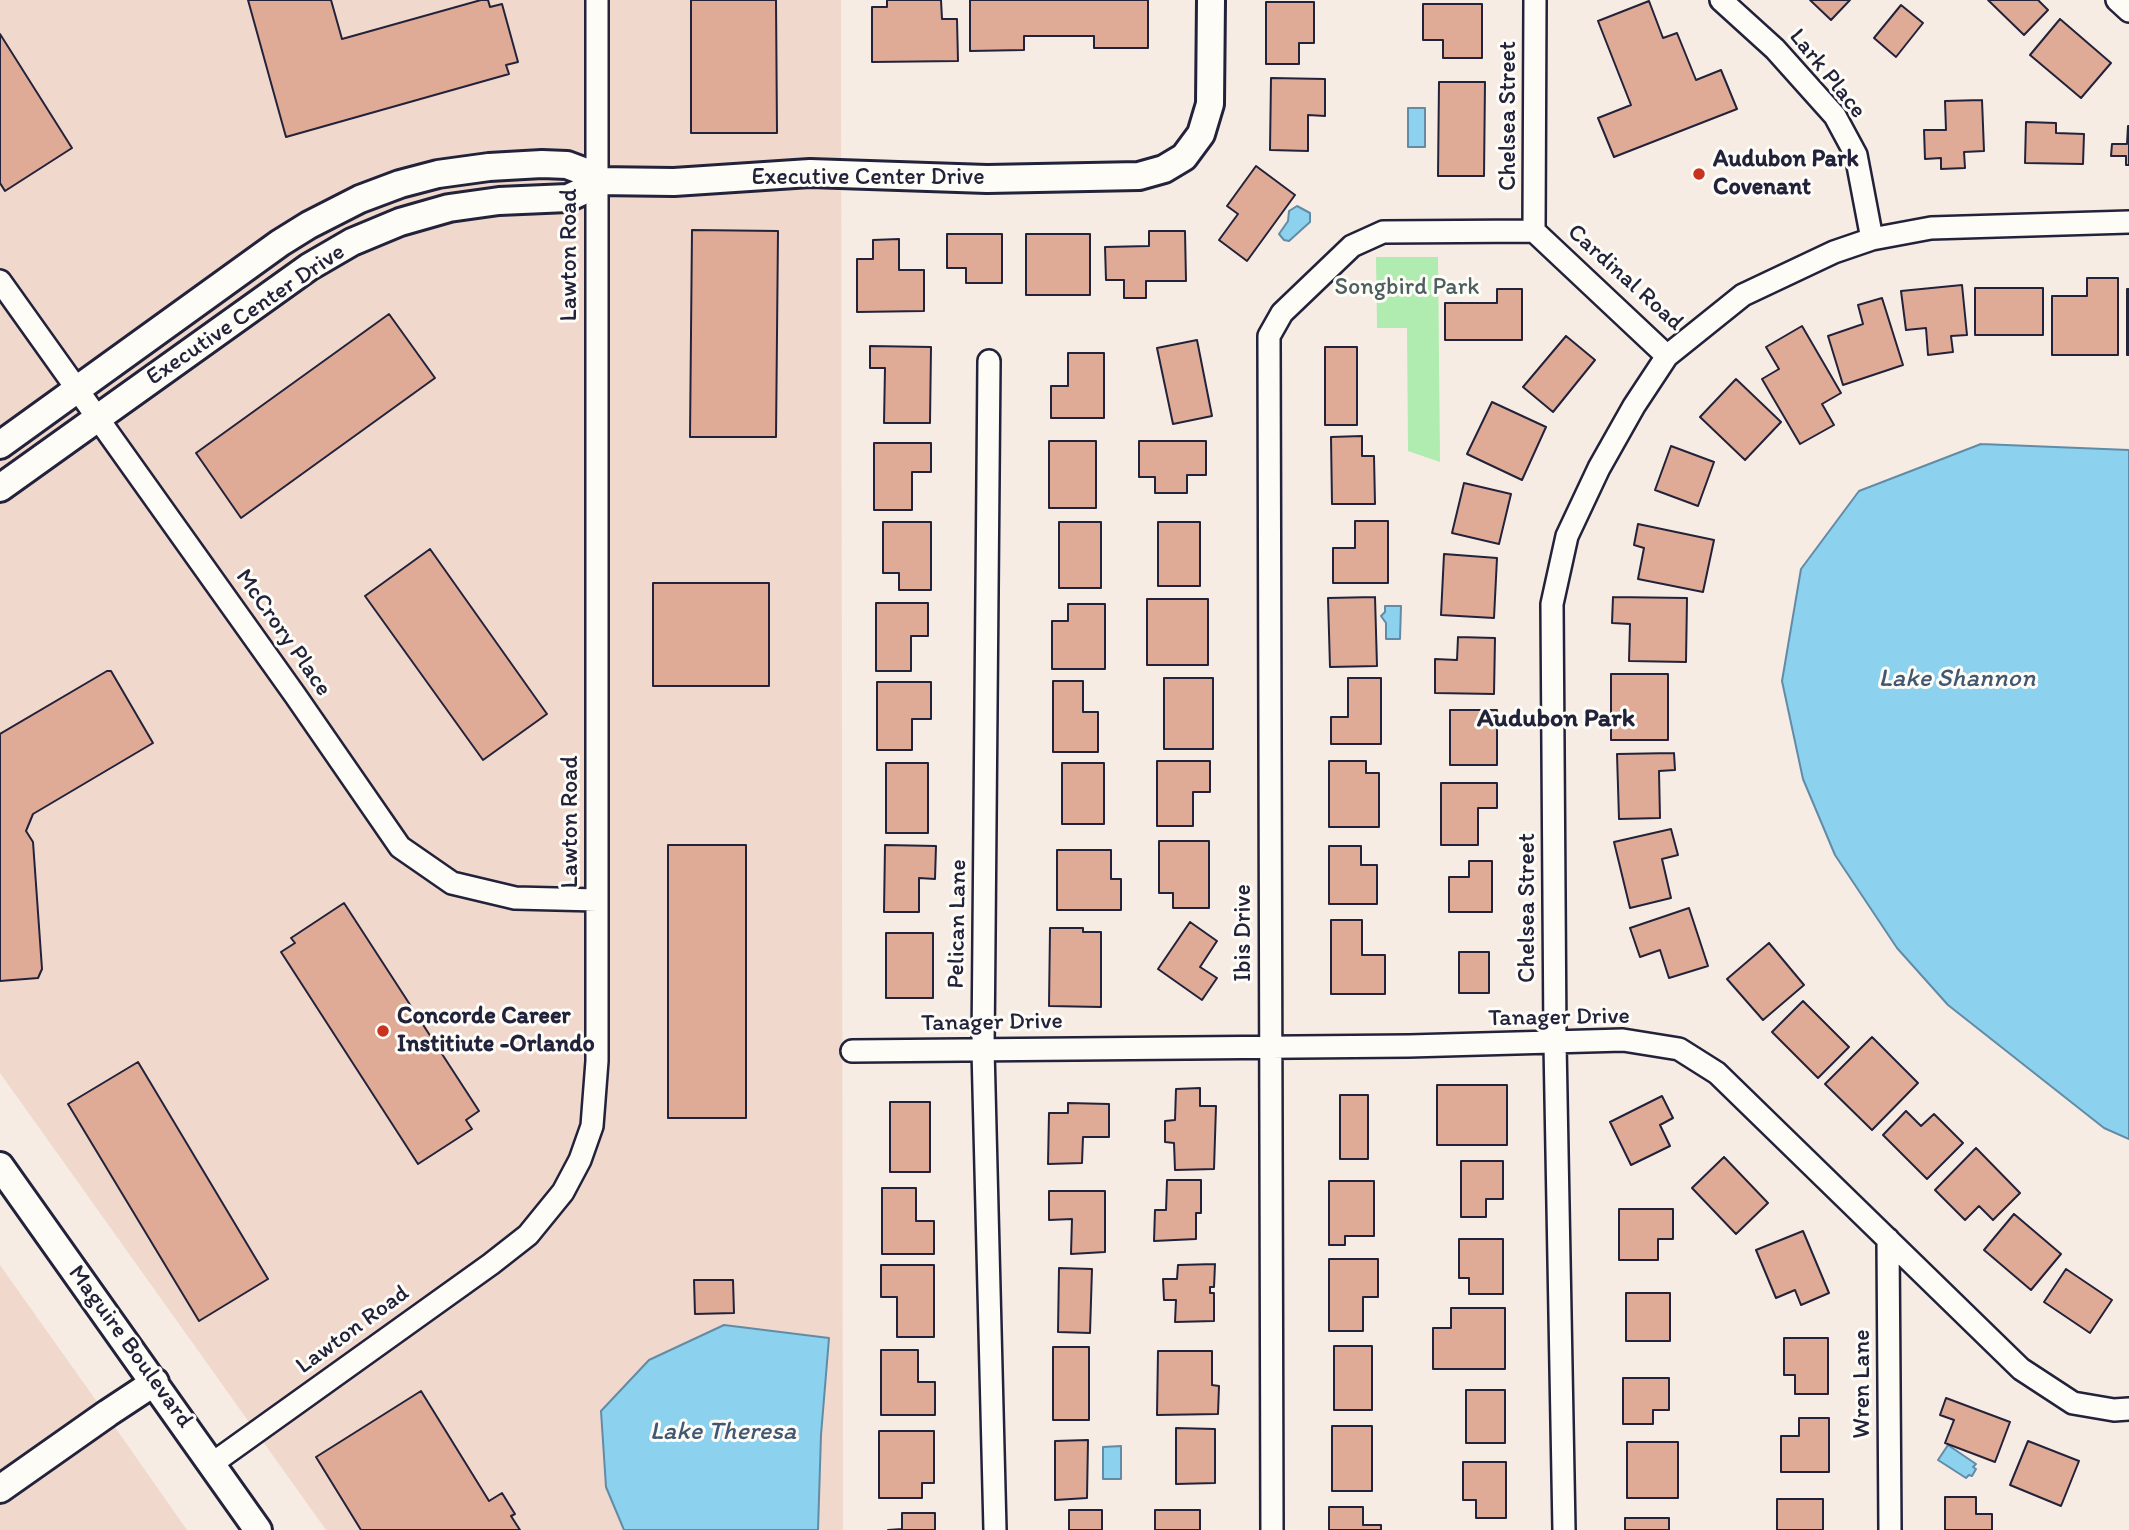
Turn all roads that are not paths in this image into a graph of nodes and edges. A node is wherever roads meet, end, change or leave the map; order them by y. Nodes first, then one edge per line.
1 (597, 0) edge
2 (1211, 0) edge
3 (1535, 0) edge
4 (1721, 0) edge
5 (2118, 0) edge
6 (2129, 11) edge
7 (596, 181) junction
8 (2129, 222) edge
9 (1534, 231) junction
10 (1872, 239) junction
11 (0, 281) edge
12 (1269, 336) joint
13 (1667, 356) junction
14 (989, 361) dead end
15 (78, 389) junction
16 (98, 417) junction
17 (0, 445) edge
18 (0, 488) edge
19 (597, 900) junction
20 (1555, 1043) junction
21 (1271, 1046) junction
22 (983, 1049) junction
23 (852, 1051) dead end
24 (0, 1166) edge
25 (1888, 1238) junction
26 (155, 1382) junction
27 (2129, 1409) edge
28 (213, 1463) junction
29 (0, 1489) edge
30 (258, 1530) edge
31 (995, 1530) edge
32 (1272, 1530) edge
33 (1564, 1530) edge
34 (1890, 1530) edge

1 - 7 street, Lawton Road
2 - 7 street, Executive Center Drive
3 - 9 street, Chelsea Street
4 - 10 street, Lark Place
5 - 6 street
7 - 15 street, Executive Center Drive
7 - 16 street, Executive Center Drive
7 - 19 street, Lawton Road
8 - 10 street, Cardinal Road
9 - 12 street, Cardinal Road
9 - 13 street, Cardinal Road
10 - 13 street, Cardinal Road
11 - 15 street, McCrory Place
12 - 21 street, Ibis Drive
13 - 20 street, Chelsea Street
14 - 22 street, Pelican Lane
15 - 16 street, McCrory Place
15 - 17 street, Executive Center Drive
16 - 18 street, Executive Center Drive
16 - 19 street, McCrory Place
19 - 28 street, Lawton Road
20 - 21 street, Tanager Drive
20 - 25 street, Tanager Drive
20 - 33 street, Chelsea Street
21 - 22 street, Tanager Drive
21 - 32 street, Ibis Drive
22 - 23 street, Tanager Drive
22 - 31 street, Pelican Lane
24 - 26 street, Maguire Boulevard
25 - 27 street, Tanager Drive
25 - 34 street, Wren Lane
26 - 28 street, Maguire Boulevard
26 - 29 street
28 - 30 street, Maguire Boulevard

